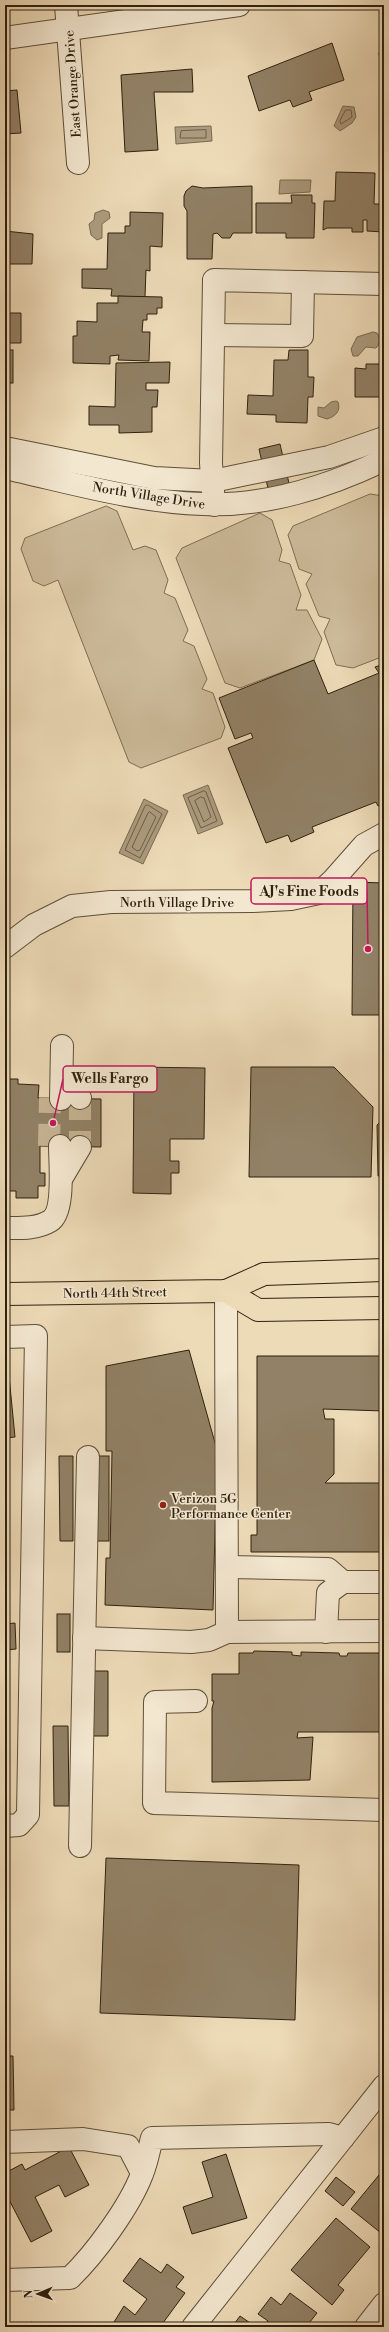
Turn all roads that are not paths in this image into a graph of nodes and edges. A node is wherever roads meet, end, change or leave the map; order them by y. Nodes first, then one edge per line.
1 (66, 5) edge
2 (239, 5) edge
3 (67, 30) junction
4 (5, 38) edge
5 (78, 163) dead end
6 (303, 282) junction
7 (384, 284) edge
8 (214, 335) junction
9 (384, 438) edge
10 (5, 448) edge
11 (346, 452) junction
12 (384, 460) edge
13 (5, 468) edge
14 (355, 473) junction
15 (213, 481) junction
16 (214, 504) junction
17 (384, 834) edge
18 (5, 947) edge
19 (62, 1046) dead end
20 (65, 1098) tunnel mouth
21 (65, 1146) tunnel mouth
22 (5, 1228) edge
23 (384, 1270) edge
24 (226, 1291) junction
25 (5, 1294) edge
26 (384, 1308) edge
27 (5, 1337) edge
28 (88, 1457) dead end
29 (227, 1567) junction
30 (343, 1582) junction
31 (384, 1582) edge
32 (384, 1631) edge
33 (227, 1632) junction
34 (326, 1632) junction
35 (84, 1638) junction
36 (196, 1701) dead end
37 (384, 1810) edge
38 (5, 1826) edge
39 (80, 1846) dead end
40 (384, 2086) edge
41 (343, 2138) junction
42 (5, 2142) edge
43 (142, 2173) junction
44 (5, 2280) edge
45 (384, 2304) edge
46 (193, 2327) edge
47 (366, 2327) edge

1 - 3 street, East Orange Drive
2 - 3 street
3 - 4 street
3 - 5 street, East Orange Drive
6 - 7 street
6 - 8 street
6 - 8 street
8 - 15 street
9 - 11 street, North Village Drive
10 - 15 street, North Village Drive
11 - 14 street
11 - 15 street, North Village Drive
12 - 14 street, North Village Drive
13 - 16 street, North Village Drive
14 - 16 street, North Village Drive
15 - 16 street
17 - 18 street, North Village Drive
19 - 20 street
21 - 22 street
23 - 24 main road, North 44th Street
24 - 25 main road, North 44th Street
24 - 26 main road
24 - 29 street
27 - 38 street
28 - 35 street
29 - 30 street
29 - 33 street
30 - 31 street
30 - 34 street
32 - 34 street
33 - 34 street
33 - 35 street
35 - 39 street
36 - 37 street
40 - 41 street
41 - 43 street
41 - 46 street
42 - 43 street
43 - 44 street
45 - 47 street

